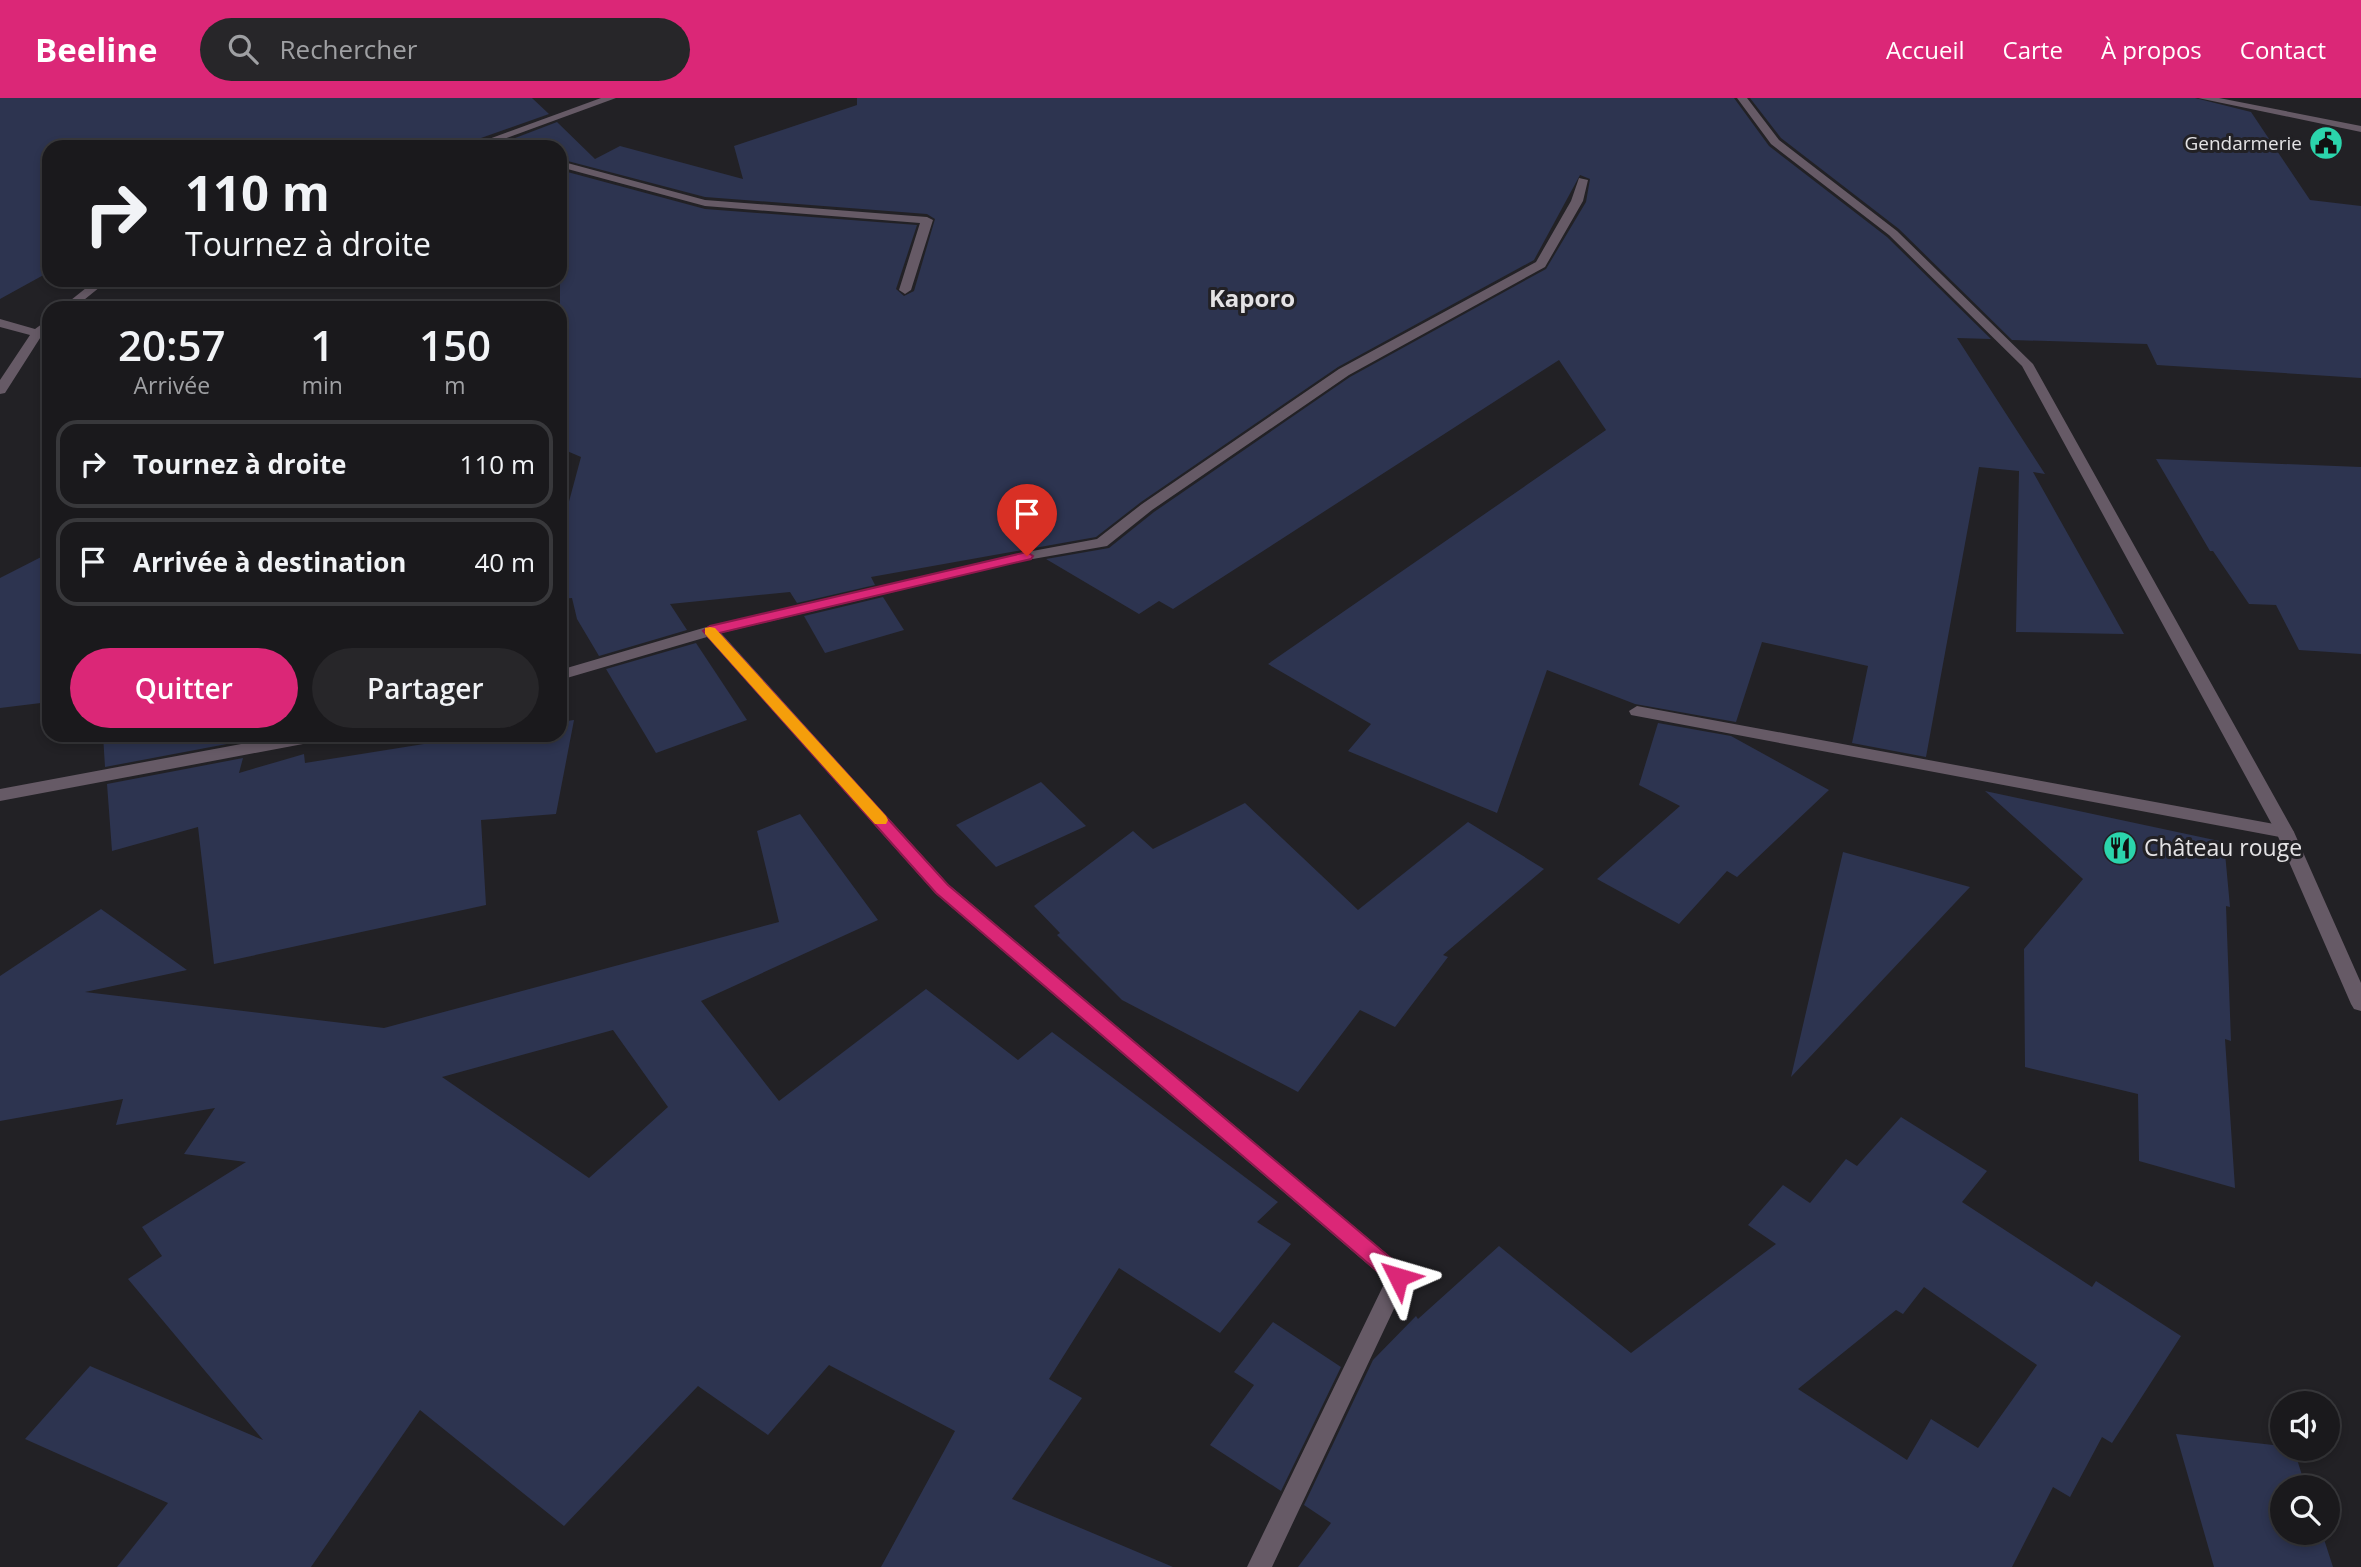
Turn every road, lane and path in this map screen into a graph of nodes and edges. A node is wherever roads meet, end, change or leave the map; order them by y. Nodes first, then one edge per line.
1 (611, 98) edge
2 (1742, 98) edge
3 (2203, 98) edge
4 (2361, 129) edge
5 (491, 140) edge
6 (567, 166) edge
7 (1583, 180) dead end
8 (92, 287) edge
9 (905, 290) dead end
10 (75, 301) edge
11 (0, 323) edge
12 (42, 329) edge
13 (37, 333) junction
14 (0, 390) edge
15 (710, 631) junction
16 (567, 673) edge
17 (1637, 711) dead end
18 (281, 742) edge
19 (0, 795) edge
20 (2285, 832) junction
21 (2361, 1004) edge
22 (1259, 1567) edge

1 - 5 street
2 - 20 street
3 - 4 street
6 - 9 street
7 - 15 street
8 - 10 street
11 - 13 street
12 - 13 street
13 - 14 street
15 - 16 street
15 - 22 street
17 - 20 street
18 - 19 street
20 - 21 street

